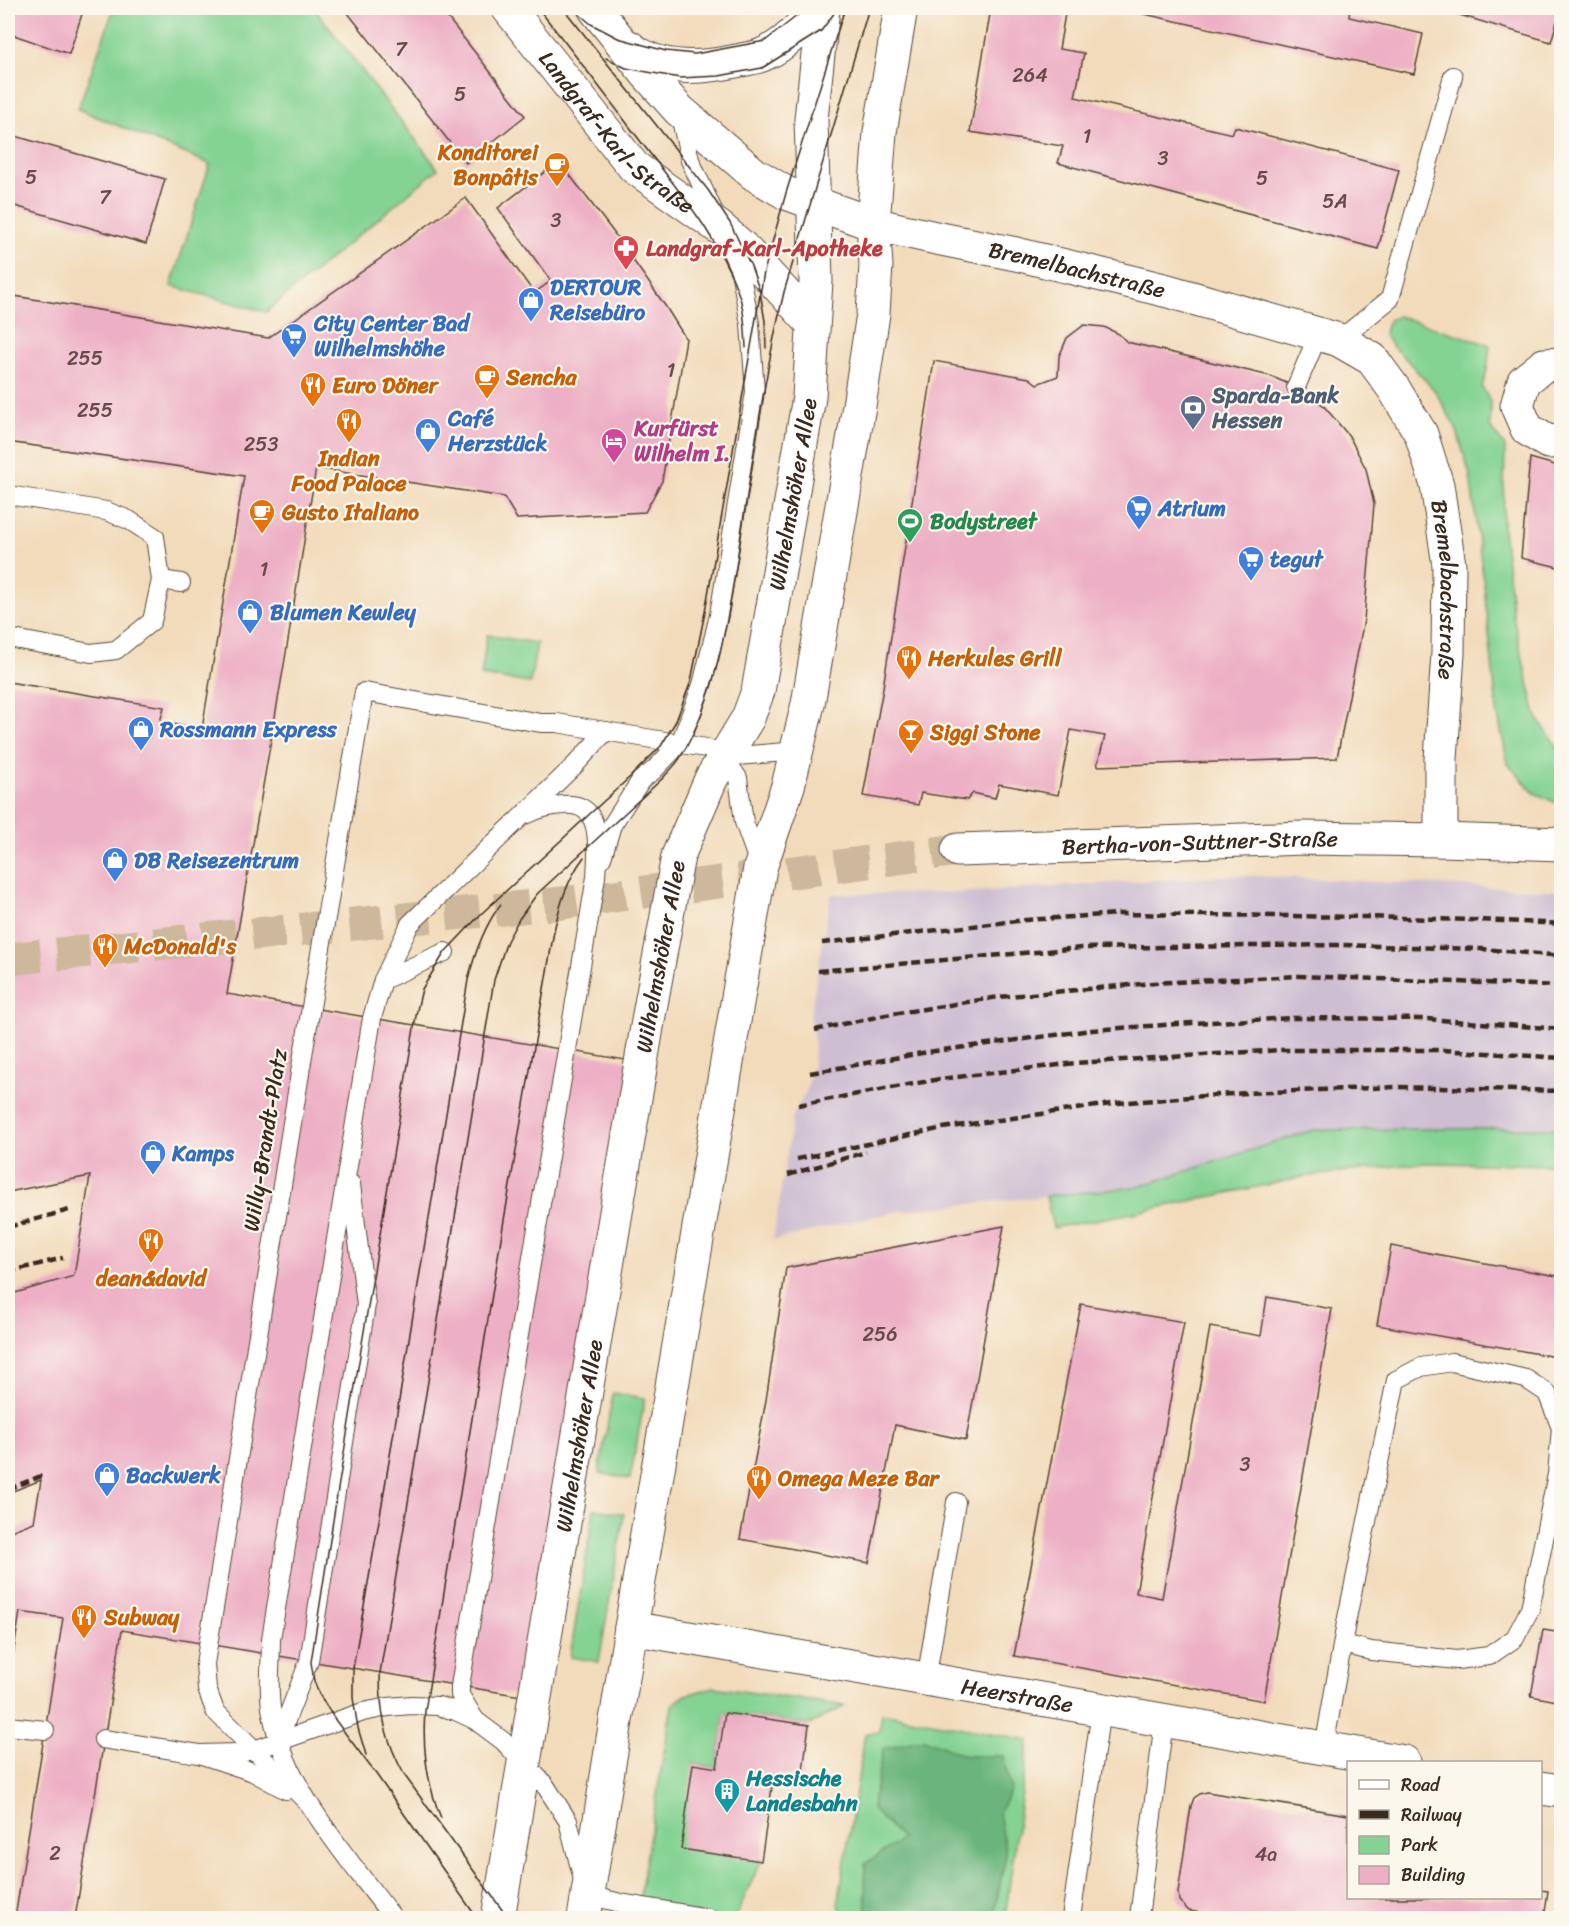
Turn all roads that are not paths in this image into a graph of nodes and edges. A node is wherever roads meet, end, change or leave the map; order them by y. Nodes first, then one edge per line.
1 (508, 8) edge
2 (594, 8) edge
3 (816, 8) edge
4 (823, 8) edge
5 (901, 8) edge
6 (618, 38) junction
7 (1453, 76) dead end
8 (679, 110) junction
9 (814, 204) junction
10 (873, 224) junction
11 (720, 228) junction
12 (812, 323) junction
13 (1328, 337) junction
14 (1562, 364) edge
15 (1296, 387) dead end
16 (1562, 441) edge
17 (8, 495) edge
18 (161, 580) junction
19 (181, 583) dead end
20 (8, 638) edge
21 (606, 731) junction
22 (680, 743) junction
23 (798, 751) junction
24 (724, 757) junction
25 (516, 821) junction
26 (1441, 840) junction
27 (1562, 844) edge
28 (958, 850) tunnel mouth
29 (760, 868) junction
30 (596, 877) junction
31 (445, 952) dead end
32 (383, 981) junction
33 (348, 1162) junction
34 (956, 1502) dead end
35 (631, 1628) junction
36 (1343, 1644) junction
37 (926, 1680) junction
38 (1101, 1710) junction
39 (475, 1720) junction
40 (1164, 1721) junction
41 (8, 1726) edge
42 (45, 1730) dead end
43 (103, 1739) dead end
44 (278, 1741) junction
45 (1324, 1748) junction
46 (254, 1750) junction
47 (199, 1754) junction
48 (1398, 1761) edge
49 (525, 1764) junction
50 (1542, 1788) edge
51 (1562, 1791) edge
52 (306, 1801) junction
53 (584, 1912) edge
54 (393, 1918) edge
55 (498, 1918) edge
56 (709, 1918) edge
57 (1071, 1918) edge
58 (1139, 1918) edge

1 - 11 main road, Landgraf-Karl-Straße
2 - 6 main road
3 - 6 main road
4 - 9 main road, Wilhelmshöher Allee
5 - 10 main road
6 - 8 main road
7 - 13 lane
8 - 9 main road
8 - 11 lane
9 - 10 main road, Bremelbachstraße
9 - 12 main road, Wilhelmshöher Allee
10 - 13 main road, Bremelbachstraße
10 - 23 main road
11 - 12 main road, Landgraf-Karl-Straße
11 - 22 lane
12 - 24 main road, Wilhelmshöher Allee
13 - 15 lane
13 - 26 main road, Bremelbachstraße
14 - 16 main road
17 - 18 lane
18 - 19 lane
18 - 20 lane
21 - 22 lane
21 - 25 lane
21 - 46 lane, Willy-Brandt-Platz
22 - 24 lane
22 - 30 lane
23 - 24 lane
23 - 29 main road
24 - 29 lane
24 - 49 main road, Wilhelmshöher Allee
25 - 30 lane
25 - 32 lane
26 - 27 main road, Bertha-von-Suttner-Straße
26 - 28 main road, Bertha-von-Suttner-Straße
29 - 35 main road
30 - 39 lane
31 - 32 lane
32 - 33 lane
33 - 44 lane
33 - 44 lane
34 - 37 lane
35 - 37 main road, Heerstraße
35 - 53 main road
36 - 36 lane
36 - 45 lane
37 - 38 main road, Heerstraße
38 - 40 main road, Heerstraße
38 - 57 lane
39 - 44 lane
39 - 49 lane
40 - 45 main road, Heerstraße
40 - 58 lane
41 - 42 lane
43 - 47 lane
44 - 46 lane
44 - 52 lane
45 - 48 main road, Heerstraße
46 - 47 lane
46 - 52 lane, Willy-Brandt-Platz
47 - 52 lane
49 - 53 lane
49 - 55 main road, Wilhelmshöher Allee
50 - 51 main road
52 - 54 lane
53 - 56 lane

